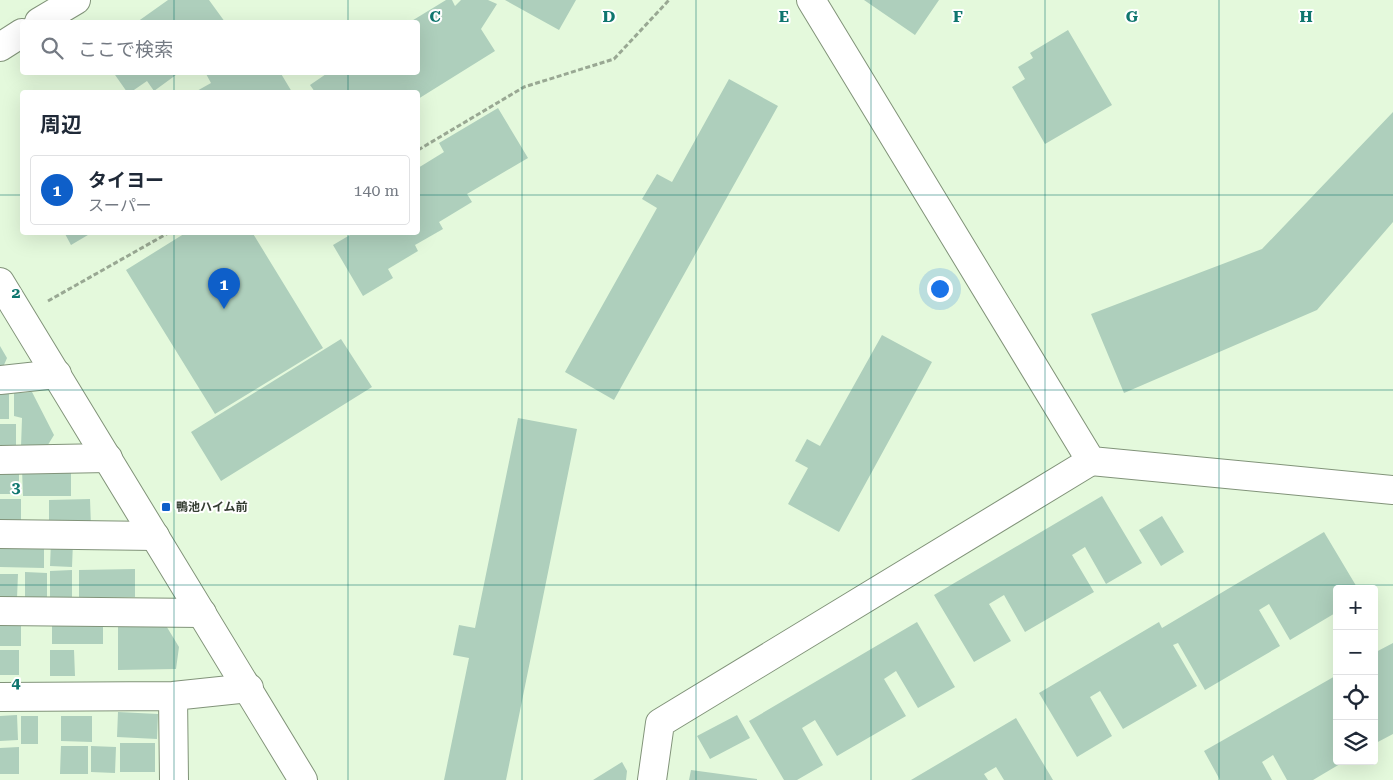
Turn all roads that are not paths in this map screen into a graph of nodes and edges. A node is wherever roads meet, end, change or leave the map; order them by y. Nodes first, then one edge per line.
1 (76, 0) edge
2 (811, 0) edge
3 (43, 20) edge
4 (20, 34) edge
5 (0, 46) edge
6 (1, 284) edge
7 (57, 374) junction
8 (0, 380) edge
9 (108, 458) junction
10 (0, 460) edge
11 (1091, 460) junction
12 (1393, 490) edge
13 (0, 534) edge
14 (155, 536) junction
15 (0, 611) edge
16 (202, 613) junction
17 (249, 688) junction
18 (0, 696) edge
19 (173, 696) junction
20 (174, 780) edge
21 (303, 780) edge
22 (652, 780) edge

1 - 3 street
2 - 11 street
4 - 5 street
6 - 7 street
7 - 8 street
7 - 9 street
9 - 10 street
9 - 14 street
11 - 12 street
11 - 22 street
13 - 14 street
14 - 16 street
15 - 16 street
16 - 17 street
17 - 19 street
17 - 21 street
18 - 19 street
19 - 20 street

